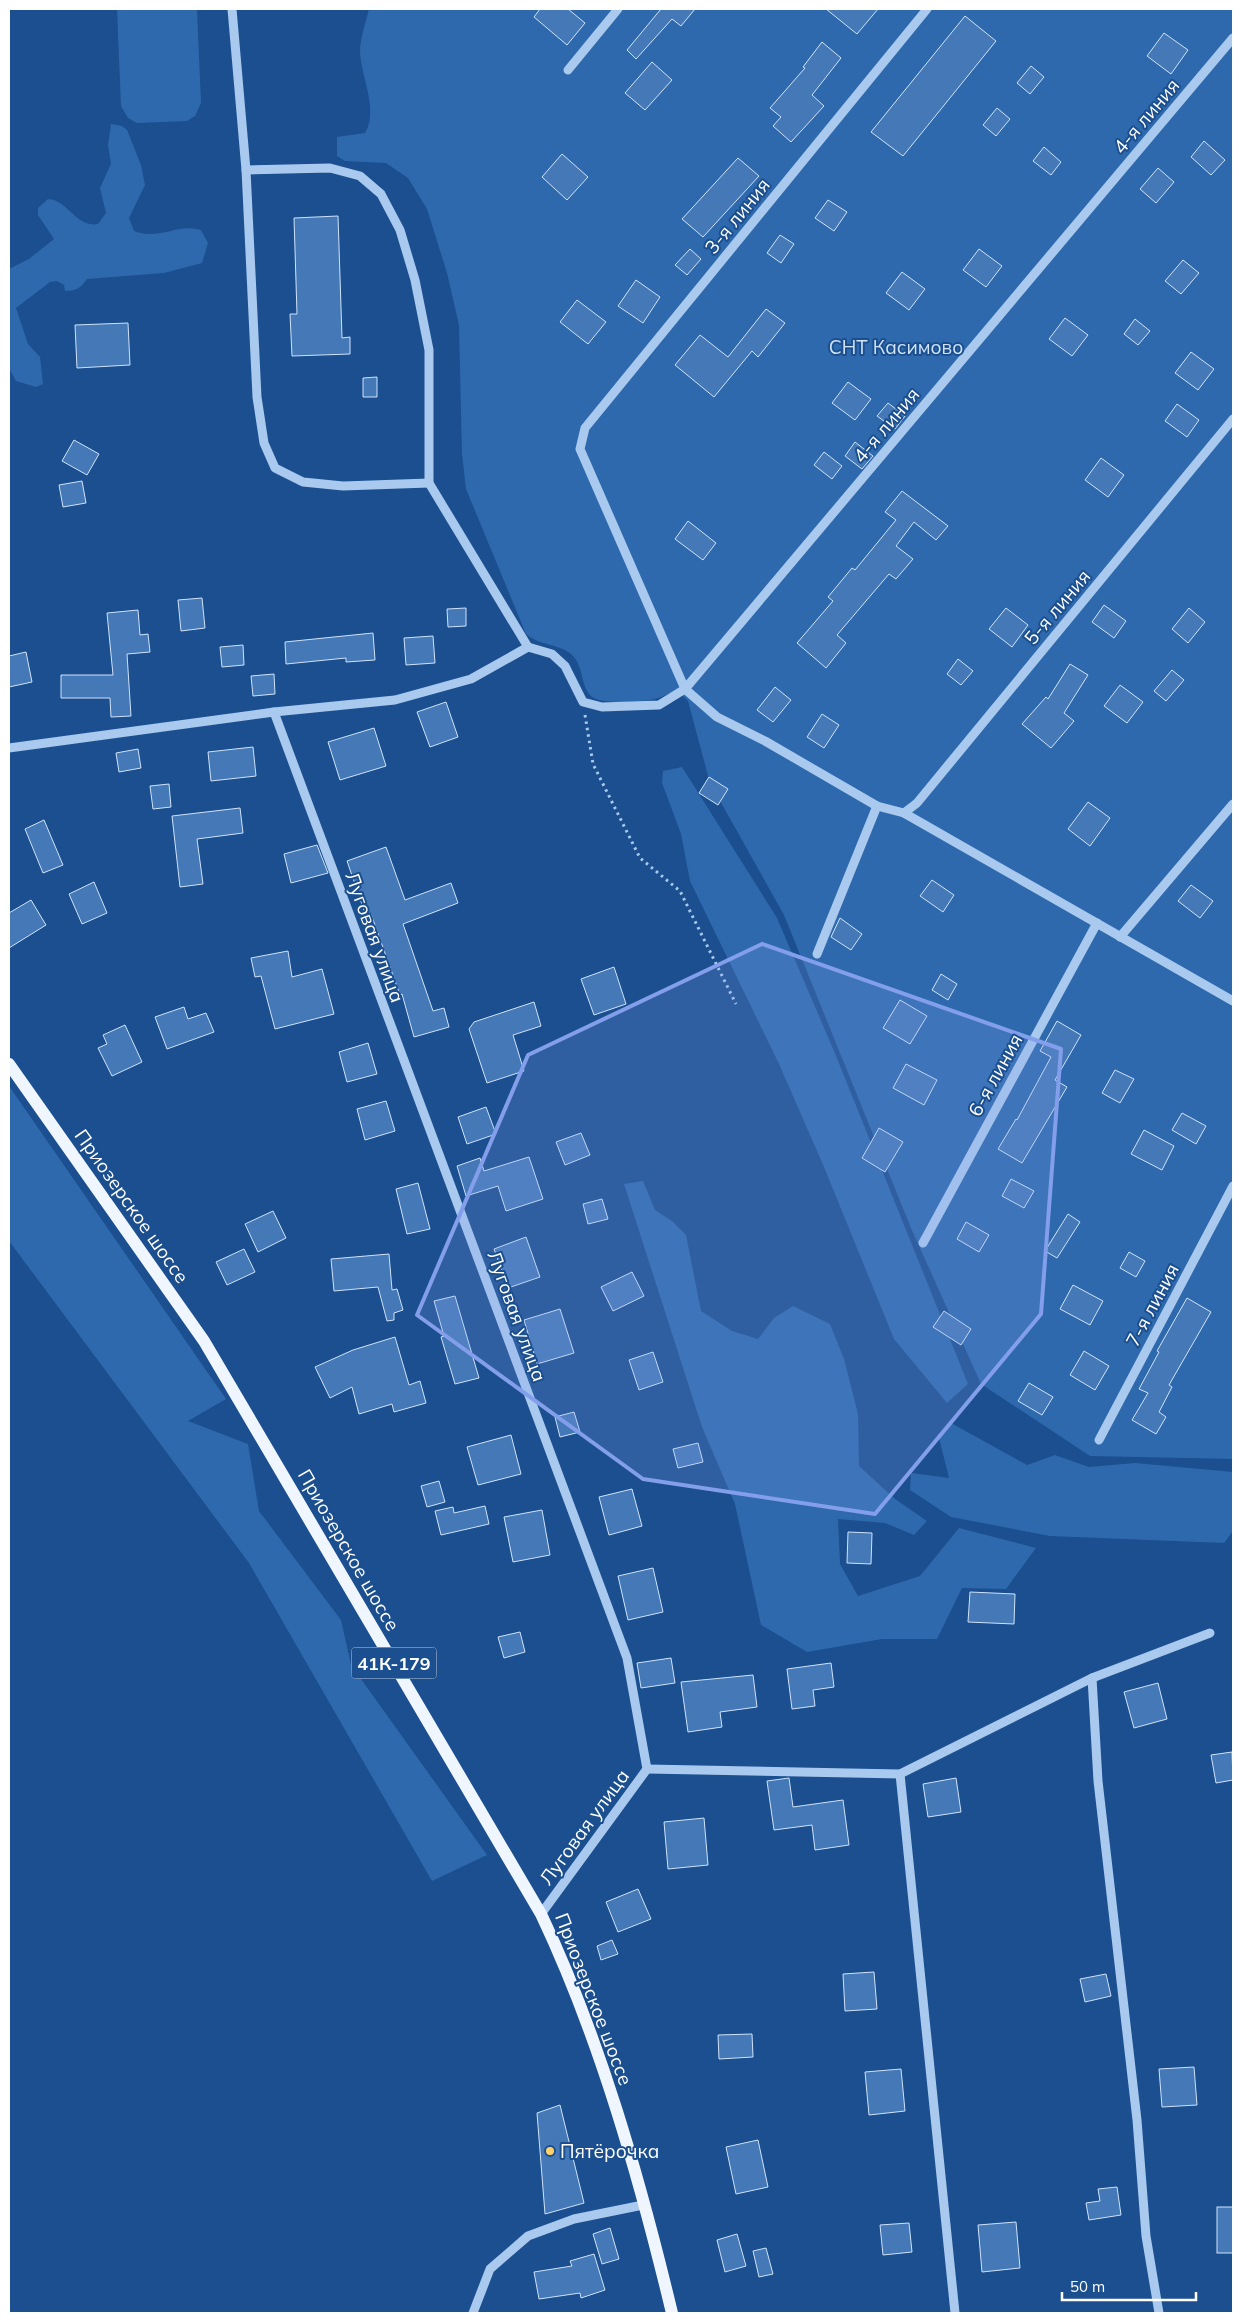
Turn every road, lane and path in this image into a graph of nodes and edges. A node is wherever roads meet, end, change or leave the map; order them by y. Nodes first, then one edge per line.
1 (232, 9) edge
2 (618, 9) edge
3 (927, 9) edge
4 (1233, 38) edge
5 (568, 70) dead end
6 (246, 170) junction
7 (1233, 419) edge
8 (429, 483) junction
9 (528, 647) junction
10 (685, 689) junction
11 (583, 702) junction
12 (274, 712) junction
13 (9, 748) edge
14 (1233, 804) edge
15 (877, 806) junction
16 (904, 813) junction
17 (1097, 923) junction
18 (1120, 937) junction
19 (817, 954) dead end
20 (1233, 1001) edge
21 (736, 1004) dead end
22 (9, 1064) edge
23 (1233, 1186) edge
24 (923, 1243) dead end
25 (1099, 1440) dead end
26 (1210, 1633) dead end
27 (1092, 1678) junction
28 (647, 1769) junction
29 (900, 1774) junction
30 (541, 1914) junction
31 (643, 2205) junction
32 (473, 2313) edge
33 (672, 2313) edge
34 (955, 2313) edge
35 (1159, 2313) edge

1 - 6 street
2 - 5 street
3 - 10 street, 3-я линия
4 - 10 street, 4-я линия
6 - 8 street
6 - 8 street
7 - 16 street, 5-я линия
8 - 9 street
9 - 11 street
9 - 12 street
10 - 11 street, 4-я линия
10 - 15 street
11 - 21 path
12 - 13 street
12 - 28 street, Луговая улица
14 - 18 street
15 - 16 street
15 - 19 street
16 - 17 street
17 - 18 street
17 - 24 street, 6-я линия
18 - 20 street
22 - 30 main road, Приозерское шоссе / 41К-179
23 - 25 street, 7-я линия
26 - 27 street
27 - 29 street
27 - 35 street
28 - 29 street
28 - 30 street, Луговая улица
29 - 34 street
30 - 31 main road, Приозерское шоссе / 41К-179
31 - 32 street
31 - 33 main road, Приозерское шоссе / 41К-179

